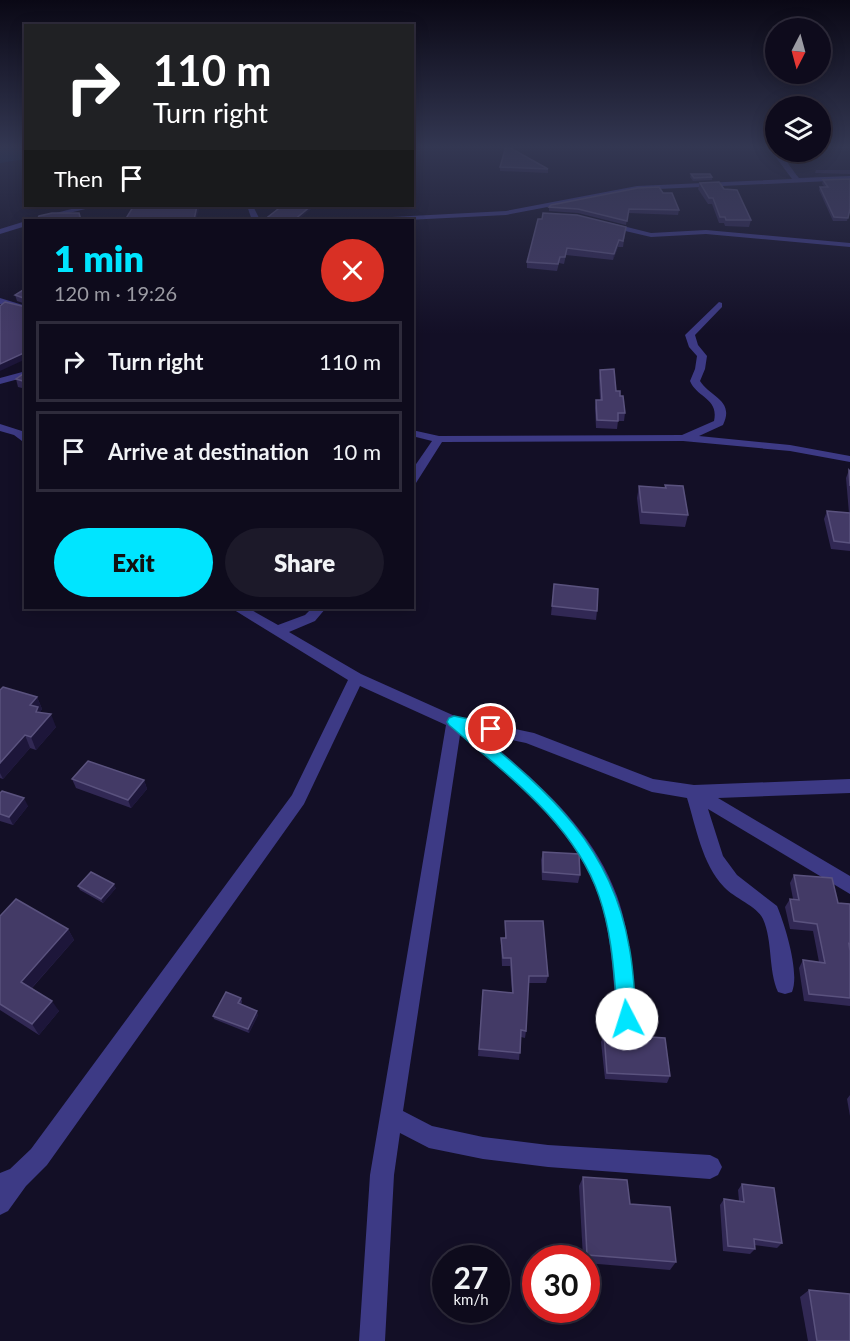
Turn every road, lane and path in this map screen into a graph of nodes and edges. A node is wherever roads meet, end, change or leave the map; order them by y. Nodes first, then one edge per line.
1 (78, 209) edge
2 (529, 209) edge
3 (506, 213) junction
4 (548, 215) edge
5 (37, 219) edge
6 (392, 219) edge
7 (598, 222) edge
8 (24, 224) edge
9 (0, 232) edge
10 (850, 245) edge
11 (0, 301) edge
12 (719, 305) dead end
13 (24, 308) edge
14 (24, 375) edge
15 (0, 381) edge
16 (0, 427) edge
17 (414, 433) edge
18 (683, 438) junction
19 (24, 439) edge
20 (440, 439) junction
21 (850, 459) edge
22 (414, 477) edge
23 (240, 609) edge
24 (318, 609) edge
25 (278, 631) junction
26 (356, 678) junction
27 (454, 722) junction
28 (850, 786) edge
29 (694, 792) junction
30 (850, 886) edge
31 (785, 985) dead end
32 (627, 1019) dead end
33 (391, 1116) junction
34 (710, 1167) dead end
35 (9, 1182) edge
36 (0, 1203) edge
37 (372, 1341) edge

1 - 5 street
2 - 3 street
3 - 4 street
3 - 6 street
7 - 10 street
8 - 9 street
11 - 13 street
12 - 18 street
14 - 15 street
16 - 19 street
17 - 20 street
18 - 20 street
18 - 21 street
20 - 22 street
23 - 25 street
24 - 25 street
25 - 26 street
26 - 27 street
26 - 35 street
27 - 29 street
27 - 32 street
27 - 33 street
28 - 29 street
29 - 30 street
29 - 31 street
33 - 34 street
33 - 37 street
35 - 36 street

